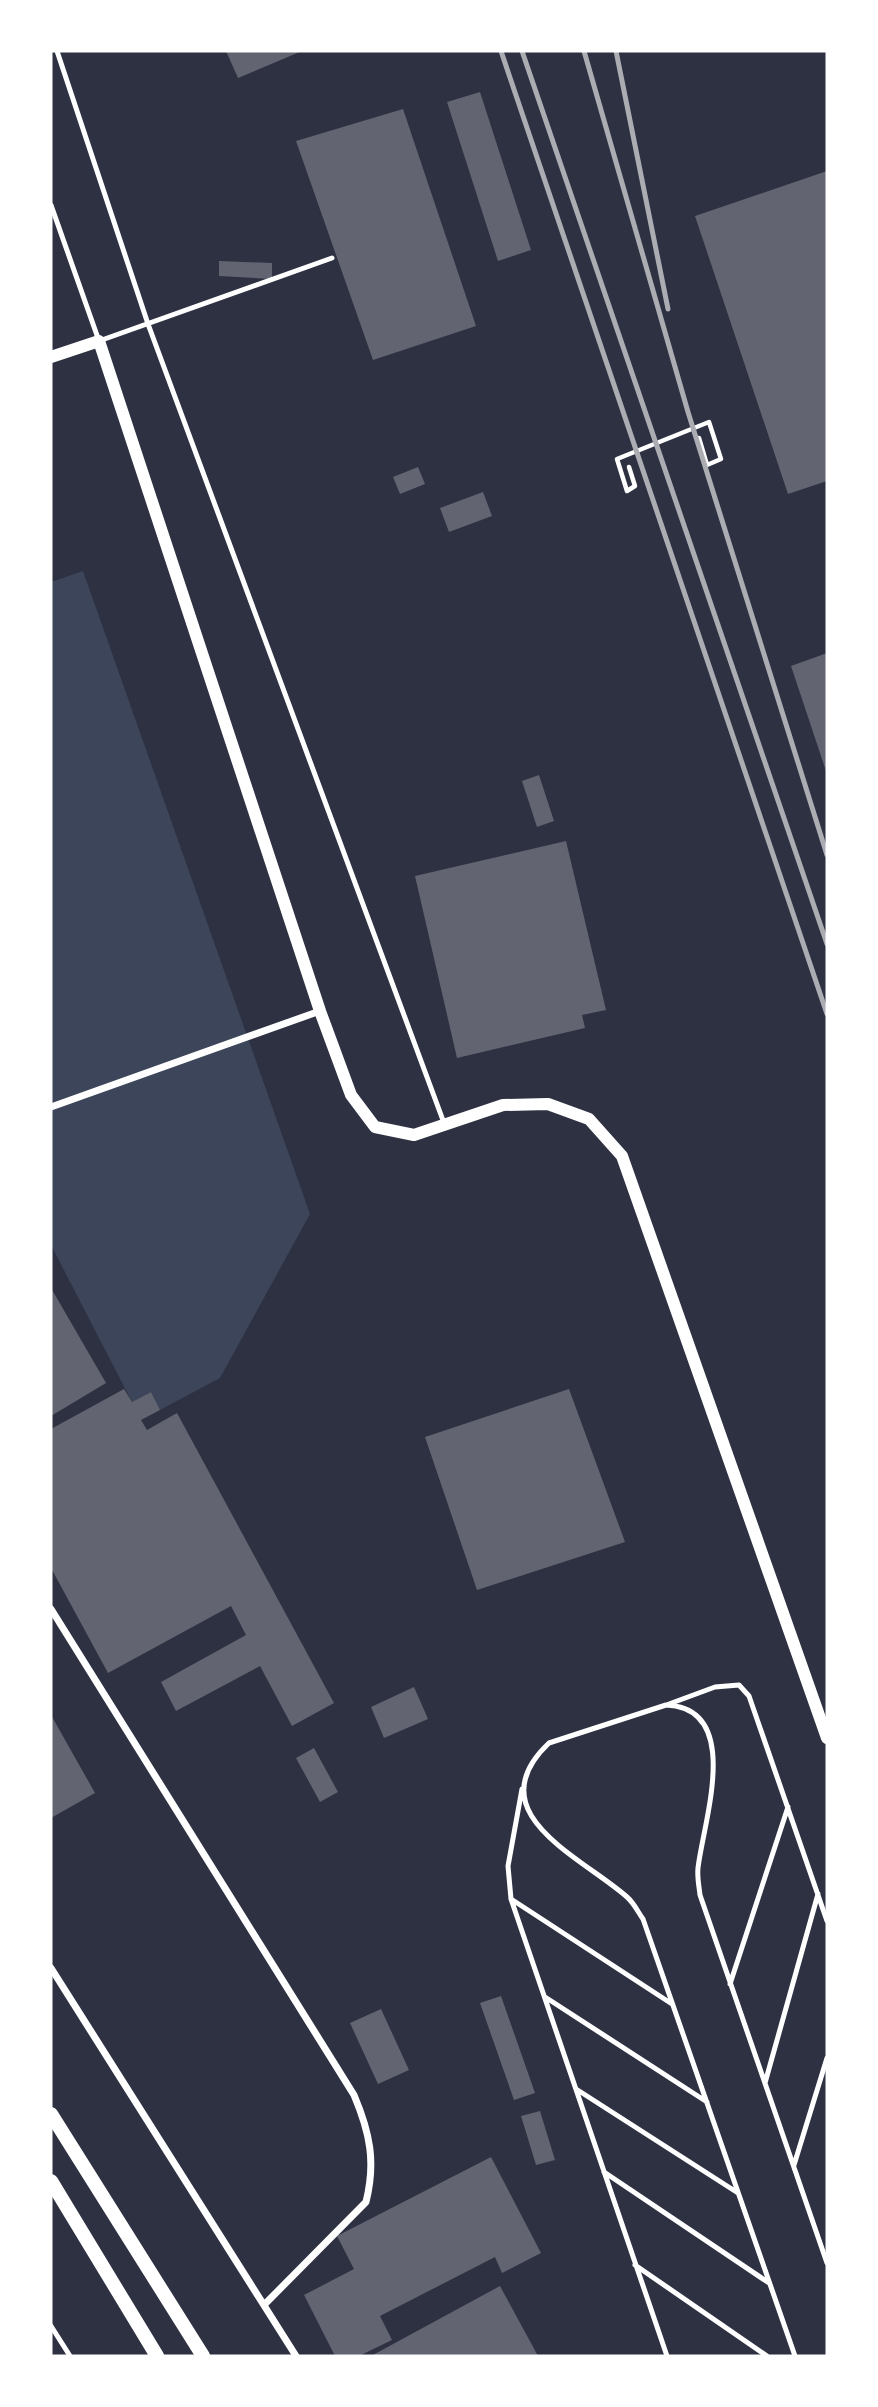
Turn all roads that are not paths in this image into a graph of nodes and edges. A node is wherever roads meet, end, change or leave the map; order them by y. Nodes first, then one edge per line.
1 (57, 51) edge
2 (51, 205) edge
3 (331, 258) dead end
4 (148, 324) junction
5 (99, 341) junction
6 (51, 357) edge
7 (320, 1011) junction
8 (51, 1107) edge
9 (444, 1123) junction
10 (51, 1609) edge
11 (666, 1705) junction
12 (827, 1738) edge
13 (524, 1779) junction
14 (788, 1807) junction
15 (818, 1894) junction
16 (511, 1899) junction
17 (827, 1921) edge
18 (51, 1968) edge
19 (730, 1984) junction
20 (545, 1996) junction
21 (672, 2004) junction
22 (827, 2058) edge
23 (765, 2083) junction
24 (576, 2089) junction
25 (707, 2102) junction
26 (51, 2114) edge
27 (794, 2167) junction
28 (604, 2172) junction
29 (51, 2181) edge
30 (738, 2193) junction
31 (827, 2258) edge
32 (635, 2264) junction
33 (769, 2283) junction
34 (264, 2305) junction
35 (51, 2326) edge
36 (70, 2356) edge
37 (157, 2356) edge
38 (203, 2356) edge
39 (296, 2356) edge
40 (667, 2356) edge
41 (767, 2356) edge
42 (794, 2356) edge

1 - 4 lane
2 - 5 lane
3 - 4 lane
4 - 5 lane
4 - 9 lane
5 - 6 street
5 - 7 street
7 - 8 street
7 - 9 street
9 - 12 street
10 - 34 street
11 - 13 lane
11 - 14 lane
11 - 19 lane
13 - 16 lane
13 - 21 lane
14 - 15 lane
14 - 19 lane
15 - 17 lane
15 - 23 lane
16 - 20 lane
16 - 21 lane
18 - 34 street
19 - 23 lane
20 - 24 lane
20 - 25 lane
21 - 25 lane
22 - 27 lane
23 - 27 lane
24 - 28 lane
24 - 30 lane
25 - 30 lane
26 - 38 main road
27 - 31 lane
28 - 32 lane
28 - 33 lane
29 - 37 main road
30 - 33 lane
32 - 40 lane
32 - 41 lane
33 - 42 lane
34 - 39 street
35 - 36 lane

